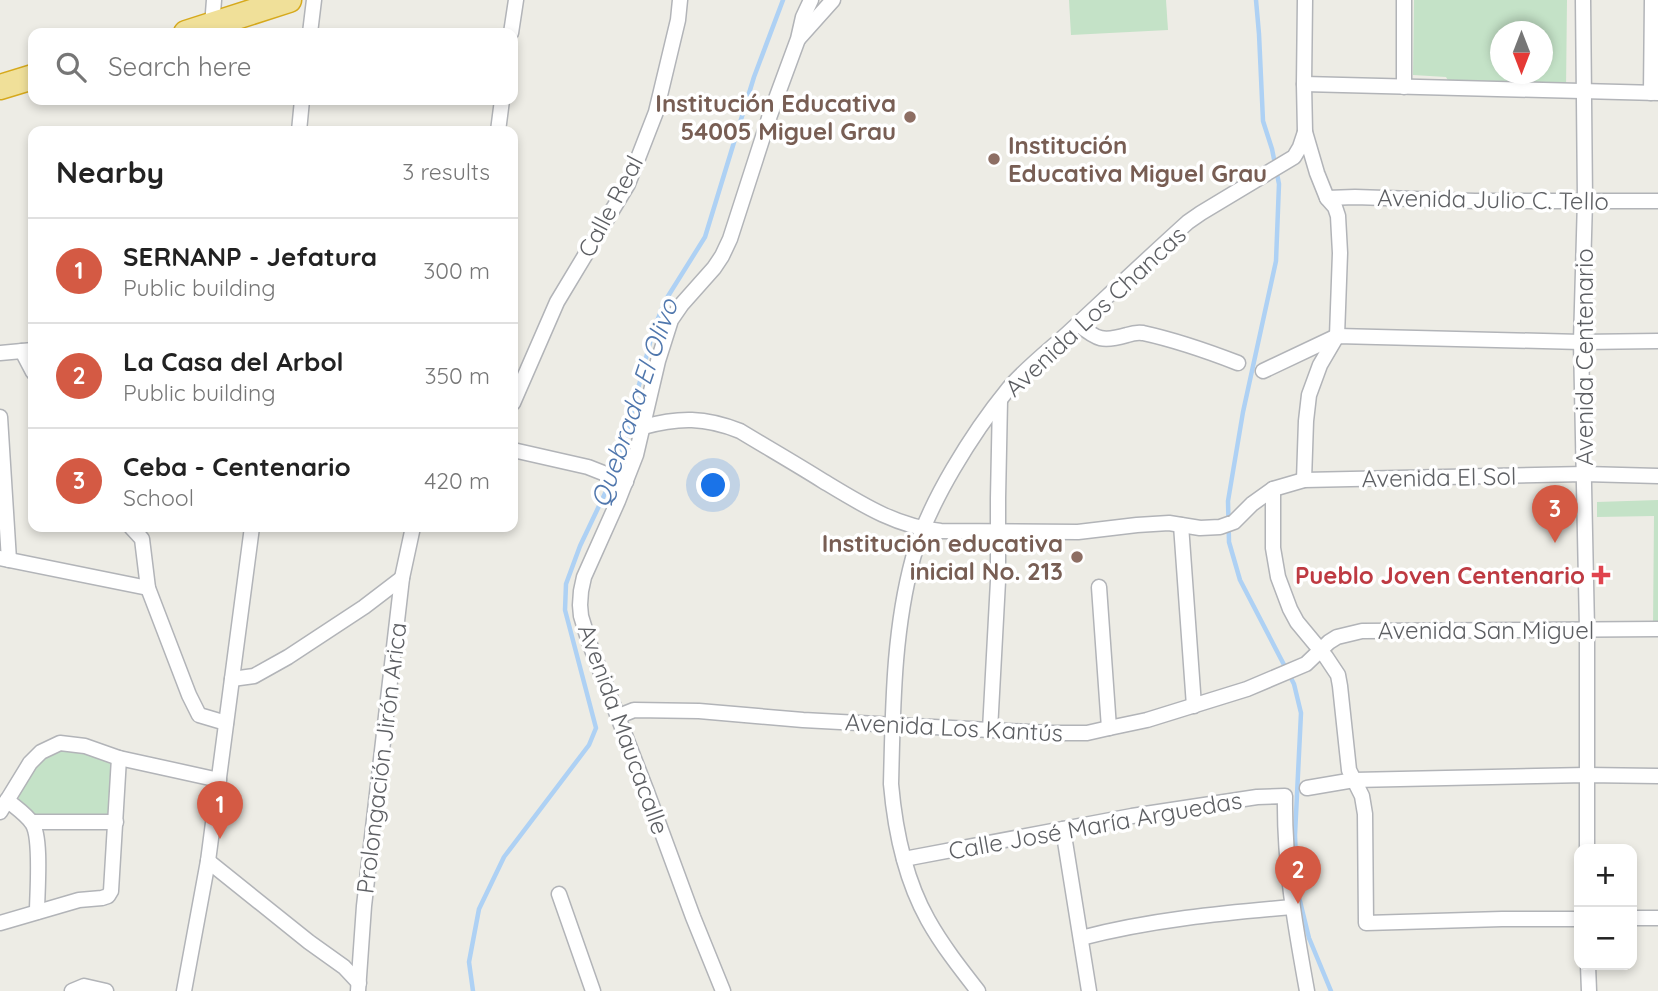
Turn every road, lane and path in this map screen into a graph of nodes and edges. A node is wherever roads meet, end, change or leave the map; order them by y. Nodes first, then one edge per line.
1 (214, 0) edge
2 (289, 0) edge
3 (314, 0) edge
4 (516, 0) edge
5 (680, 0) edge
6 (811, 0) edge
7 (833, 0) edge
8 (1304, 0) edge
9 (1404, 0) edge
10 (1583, 0) edge
11 (1652, 0) edge
12 (212, 26) junction
13 (205, 28) edge
14 (311, 28) edge
15 (512, 28) edge
16 (798, 39) junction
17 (28, 79) edge
18 (1304, 84) junction
19 (0, 87) edge
20 (1404, 87) junction
21 (1584, 92) junction
22 (1655, 93) edge
23 (302, 105) edge
24 (501, 105) edge
25 (299, 126) edge
26 (499, 126) edge
27 (1305, 132) junction
28 (1327, 198) junction
29 (1585, 200) junction
30 (1658, 201) edge
31 (1078, 324) junction
32 (1337, 336) junction
33 (1658, 341) edge
34 (1581, 342) junction
35 (28, 350) edge
36 (0, 353) edge
37 (1238, 363) dead end
38 (1263, 371) dead end
39 (518, 392) edge
40 (1000, 400) junction
41 (0, 417) edge
42 (643, 427) junction
43 (518, 451) edge
44 (1585, 474) junction
45 (1658, 475) edge
46 (618, 478) junction
47 (1304, 480) junction
48 (1273, 489) junction
49 (1181, 525) junction
50 (923, 529) junction
51 (250, 532) edge
52 (412, 532) edge
53 (998, 532) junction
54 (143, 533) edge
55 (5, 559) edge
56 (402, 578) junction
57 (1099, 587) dead end
58 (148, 588) junction
59 (1587, 629) junction
60 (1658, 629) edge
61 (1320, 650) junction
62 (1297, 668) joint
63 (232, 679) junction
64 (1194, 705) junction
65 (619, 716) junction
66 (226, 723) junction
67 (893, 724) junction
68 (1109, 728) junction
69 (990, 730) junction
70 (119, 758) junction
71 (1586, 775) junction
72 (1658, 776) edge
73 (219, 780) junction
74 (1354, 780) junction
75 (1307, 788) dead end
76 (4, 806) edge
77 (32, 822) junction
78 (116, 822) junction
79 (1063, 829) junction
80 (1587, 844) edge
81 (904, 859) junction
82 (208, 861) junction
83 (559, 894) dead end
84 (1292, 907) junction
85 (37, 912) junction
86 (1637, 918) edge
87 (1658, 918) edge
88 (1574, 919) edge
89 (0, 923) edge
90 (1081, 938) junction
91 (1588, 970) edge
92 (359, 987) edge
93 (80, 989) edge
94 (106, 991) edge
95 (184, 991) edge
96 (593, 991) edge
97 (723, 991) edge
98 (978, 991) edge
99 (1089, 991) edge
100 (1307, 991) edge
101 (1589, 991) edge

1 - 12 street
2 - 12 highway
3 - 14 street
4 - 15 street
5 - 39 street, Calle Real
6 - 16 street, Avenida Maucacalle
7 - 16 street
8 - 18 street
9 - 20 street
10 - 21 street, Avenida Centenario
11 - 22 street
12 - 13 highway
16 - 42 street, Avenida Maucacalle
17 - 19 highway
18 - 20 street
18 - 27 street
20 - 21 street
21 - 22 street
21 - 29 street, Avenida Centenario
23 - 25 street
24 - 26 street
27 - 28 street
27 - 31 street, Avenida Los Chancas
28 - 29 street, Avenida Julio C. Tello
28 - 32 street
29 - 30 street, Avenida Julio C. Tello
29 - 34 street, Avenida Centenario
31 - 37 street
31 - 40 street, Avenida Los Chancas
32 - 34 street
32 - 38 street
32 - 47 street
33 - 34 street
34 - 44 street, Avenida Centenario
35 - 36 street
40 - 50 street, Avenida Los Chancas
40 - 53 street
41 - 55 street
42 - 46 street, Avenida Maucacalle
42 - 50 street
43 - 46 street
44 - 45 street, Avenida El Sol
44 - 47 street, Avenida El Sol
44 - 59 street, Avenida Centenario
46 - 65 street, Avenida Maucacalle
47 - 48 street, Avenida El Sol
48 - 49 street, Avenida El Sol
48 - 61 street
49 - 53 street
49 - 64 street
50 - 53 street
50 - 67 street, Avenida Los Chancas
51 - 63 street
52 - 56 street, Prolongación Jirón Arica
53 - 69 street
54 - 58 street
55 - 58 street
56 - 63 street
56 - 92 street, Prolongación Jirón Arica
57 - 68 street
58 - 66 street
59 - 60 street, Avenida San Miguel
59 - 61 street, Avenida San Miguel
59 - 71 street, Avenida Centenario
61 - 62 street, Avenida San Miguel
61 - 74 street
62 - 64 street, Avenida Los Kantús
63 - 66 street
64 - 68 street, Avenida Los Kantús
65 - 67 street, Avenida Los Kantús
65 - 97 street, Avenida Maucacalle
66 - 73 street
67 - 69 street, Avenida Los Kantús
67 - 81 street, Avenida Los Chancas
68 - 69 street, Avenida Los Kantús
70 - 73 street
70 - 76 street
70 - 78 street
71 - 72 street
71 - 74 street
71 - 80 street, Avenida Centenario
73 - 82 street
74 - 75 street
74 - 88 street
76 - 77 street
77 - 78 street
77 - 85 street
78 - 85 street
79 - 81 street, Calle José María Arguedas
79 - 84 street, Calle José María Arguedas
79 - 90 street
81 - 98 street, Avenida Los Chancas
82 - 92 street
82 - 95 street
83 - 96 street
84 - 90 street
84 - 100 street
85 - 89 street
86 - 87 street
90 - 99 street
91 - 101 street
93 - 94 street

